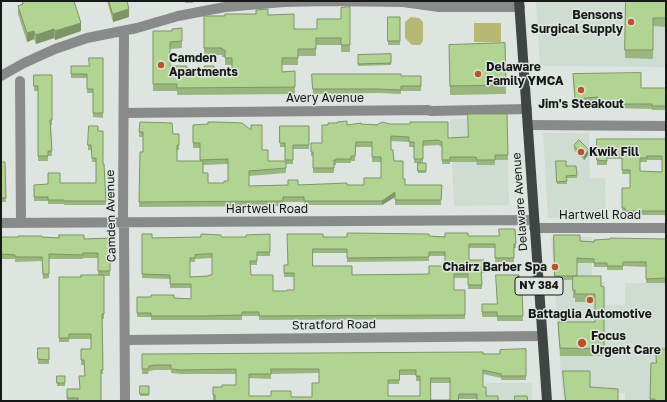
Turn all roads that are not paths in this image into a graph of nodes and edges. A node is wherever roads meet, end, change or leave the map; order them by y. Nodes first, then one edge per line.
1 (520, 4) edge
2 (124, 30) junction
3 (1, 76) edge
4 (20, 81) dead end
5 (527, 109) junction
6 (124, 113) junction
7 (528, 125) junction
8 (666, 126) edge
9 (124, 222) junction
10 (1, 223) edge
11 (20, 223) junction
12 (534, 224) junction
13 (666, 228) edge
14 (542, 336) junction
15 (125, 340) junction
16 (125, 401) edge
17 (547, 401) edge

1 - 2 street
1 - 5 main road, Delaware Avenue / NY 384
2 - 3 street
2 - 6 street, Camden Avenue
4 - 11 street
5 - 6 street, Avery Avenue
5 - 7 main road, Delaware Avenue / NY 384
6 - 9 street, Camden Avenue
7 - 8 street
7 - 12 main road, Delaware Avenue / NY 384
9 - 11 street, Hartwell Road
9 - 12 street, Hartwell Road
9 - 15 street, Camden Avenue
10 - 11 street, Hartwell Road
12 - 13 street, Hartwell Road
12 - 14 main road, Delaware Avenue / NY 384
14 - 15 street, Stratford Road
14 - 17 main road, Delaware Avenue / NY 384
15 - 16 street, Camden Avenue

